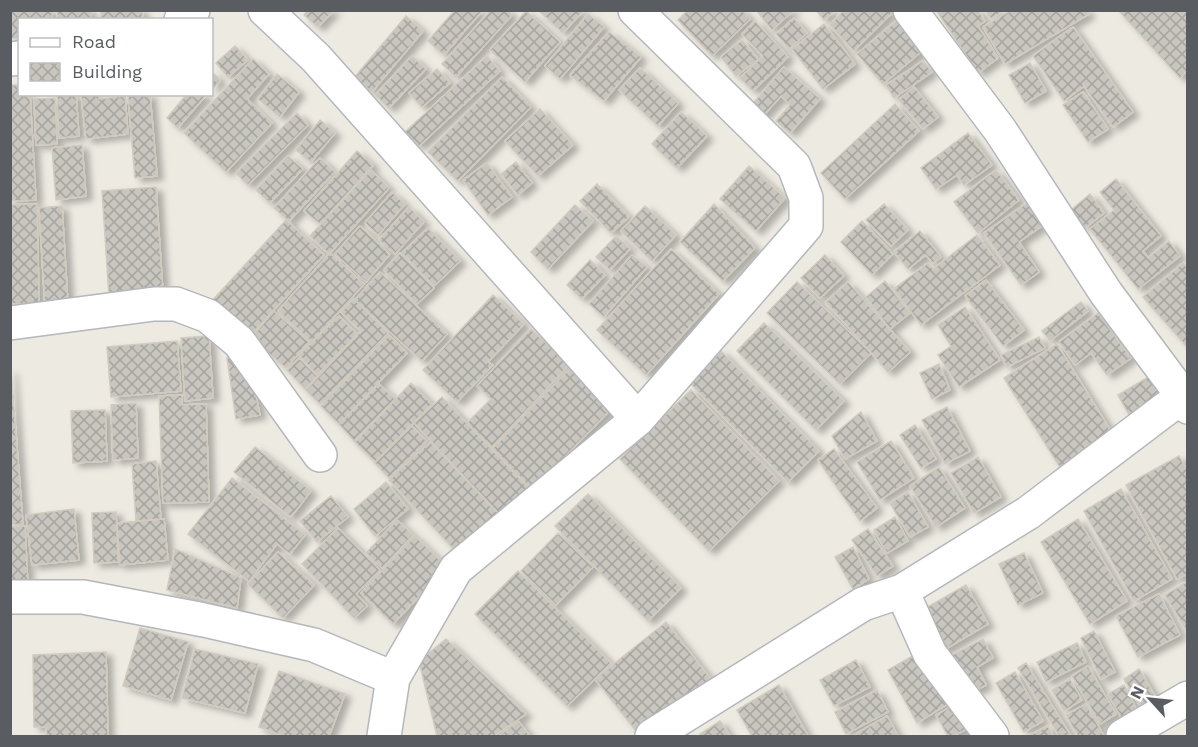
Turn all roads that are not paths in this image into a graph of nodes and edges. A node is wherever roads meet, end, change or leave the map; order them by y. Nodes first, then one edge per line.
1 (266, 10) edge
2 (635, 10) edge
3 (910, 10) edge
4 (10, 323) edge
5 (1186, 398) edge
6 (638, 419) junction
7 (320, 455) dead end
8 (902, 591) junction
9 (10, 597) edge
10 (393, 678) junction
11 (1188, 698) edge
12 (384, 736) edge
13 (652, 736) edge
14 (992, 736) edge
15 (1123, 736) edge

1 - 6 street
2 - 6 street
3 - 5 street
4 - 7 street
5 - 8 street
6 - 10 street
8 - 13 street
8 - 14 street
9 - 10 street
10 - 12 street
11 - 15 street

